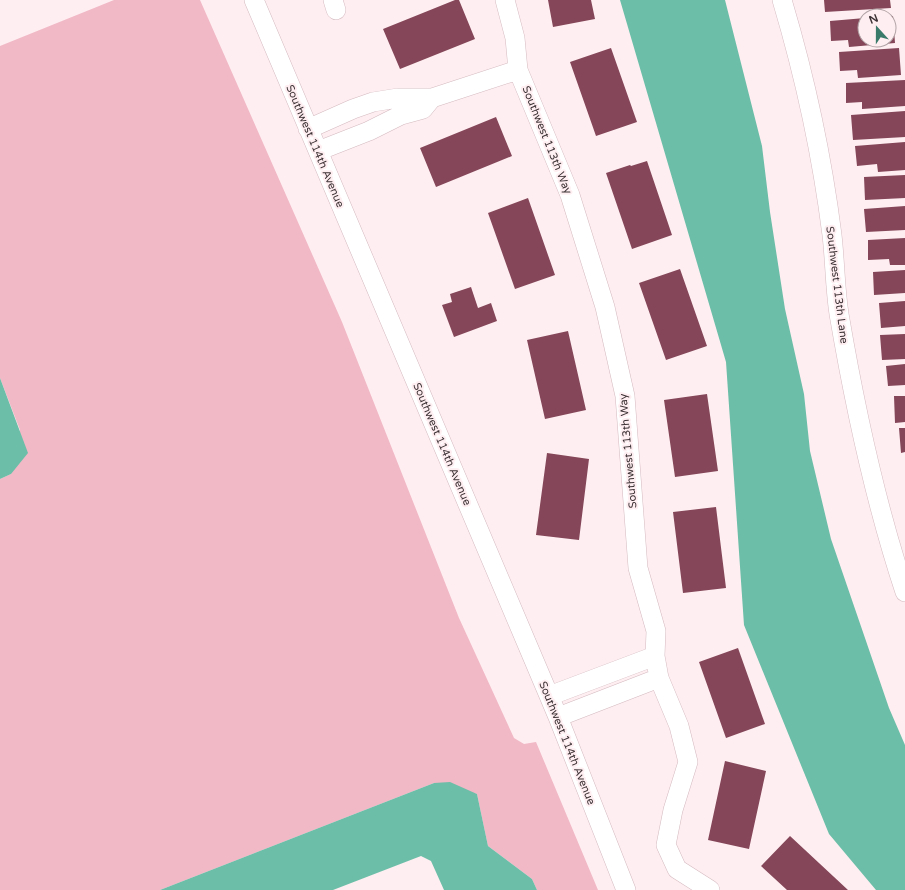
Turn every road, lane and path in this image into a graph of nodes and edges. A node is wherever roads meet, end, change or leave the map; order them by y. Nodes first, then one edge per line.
1 (254, 0) edge
2 (505, 0) edge
3 (782, 0) edge
4 (518, 70) junction
5 (432, 98) junction
6 (308, 129) junction
7 (318, 151) junction
8 (905, 592) edge
9 (655, 656) junction
10 (659, 678) junction
11 (549, 696) junction
12 (558, 717) junction
13 (626, 890) edge
14 (710, 890) edge

1 - 6 street, Southwest 114th Avenue
2 - 4 street, Southwest 113th Way
3 - 8 street, Southwest 113th Lane
4 - 5 street
4 - 9 street, Southwest 113th Way
5 - 6 street
5 - 7 street
6 - 7 street, Southwest 114th Avenue
7 - 11 street, Southwest 114th Avenue
9 - 10 street, Southwest 113th Way
9 - 11 street
10 - 12 street
10 - 14 street, Southwest 113th Way
11 - 12 street, Southwest 114th Avenue
12 - 13 street, Southwest 114th Avenue

